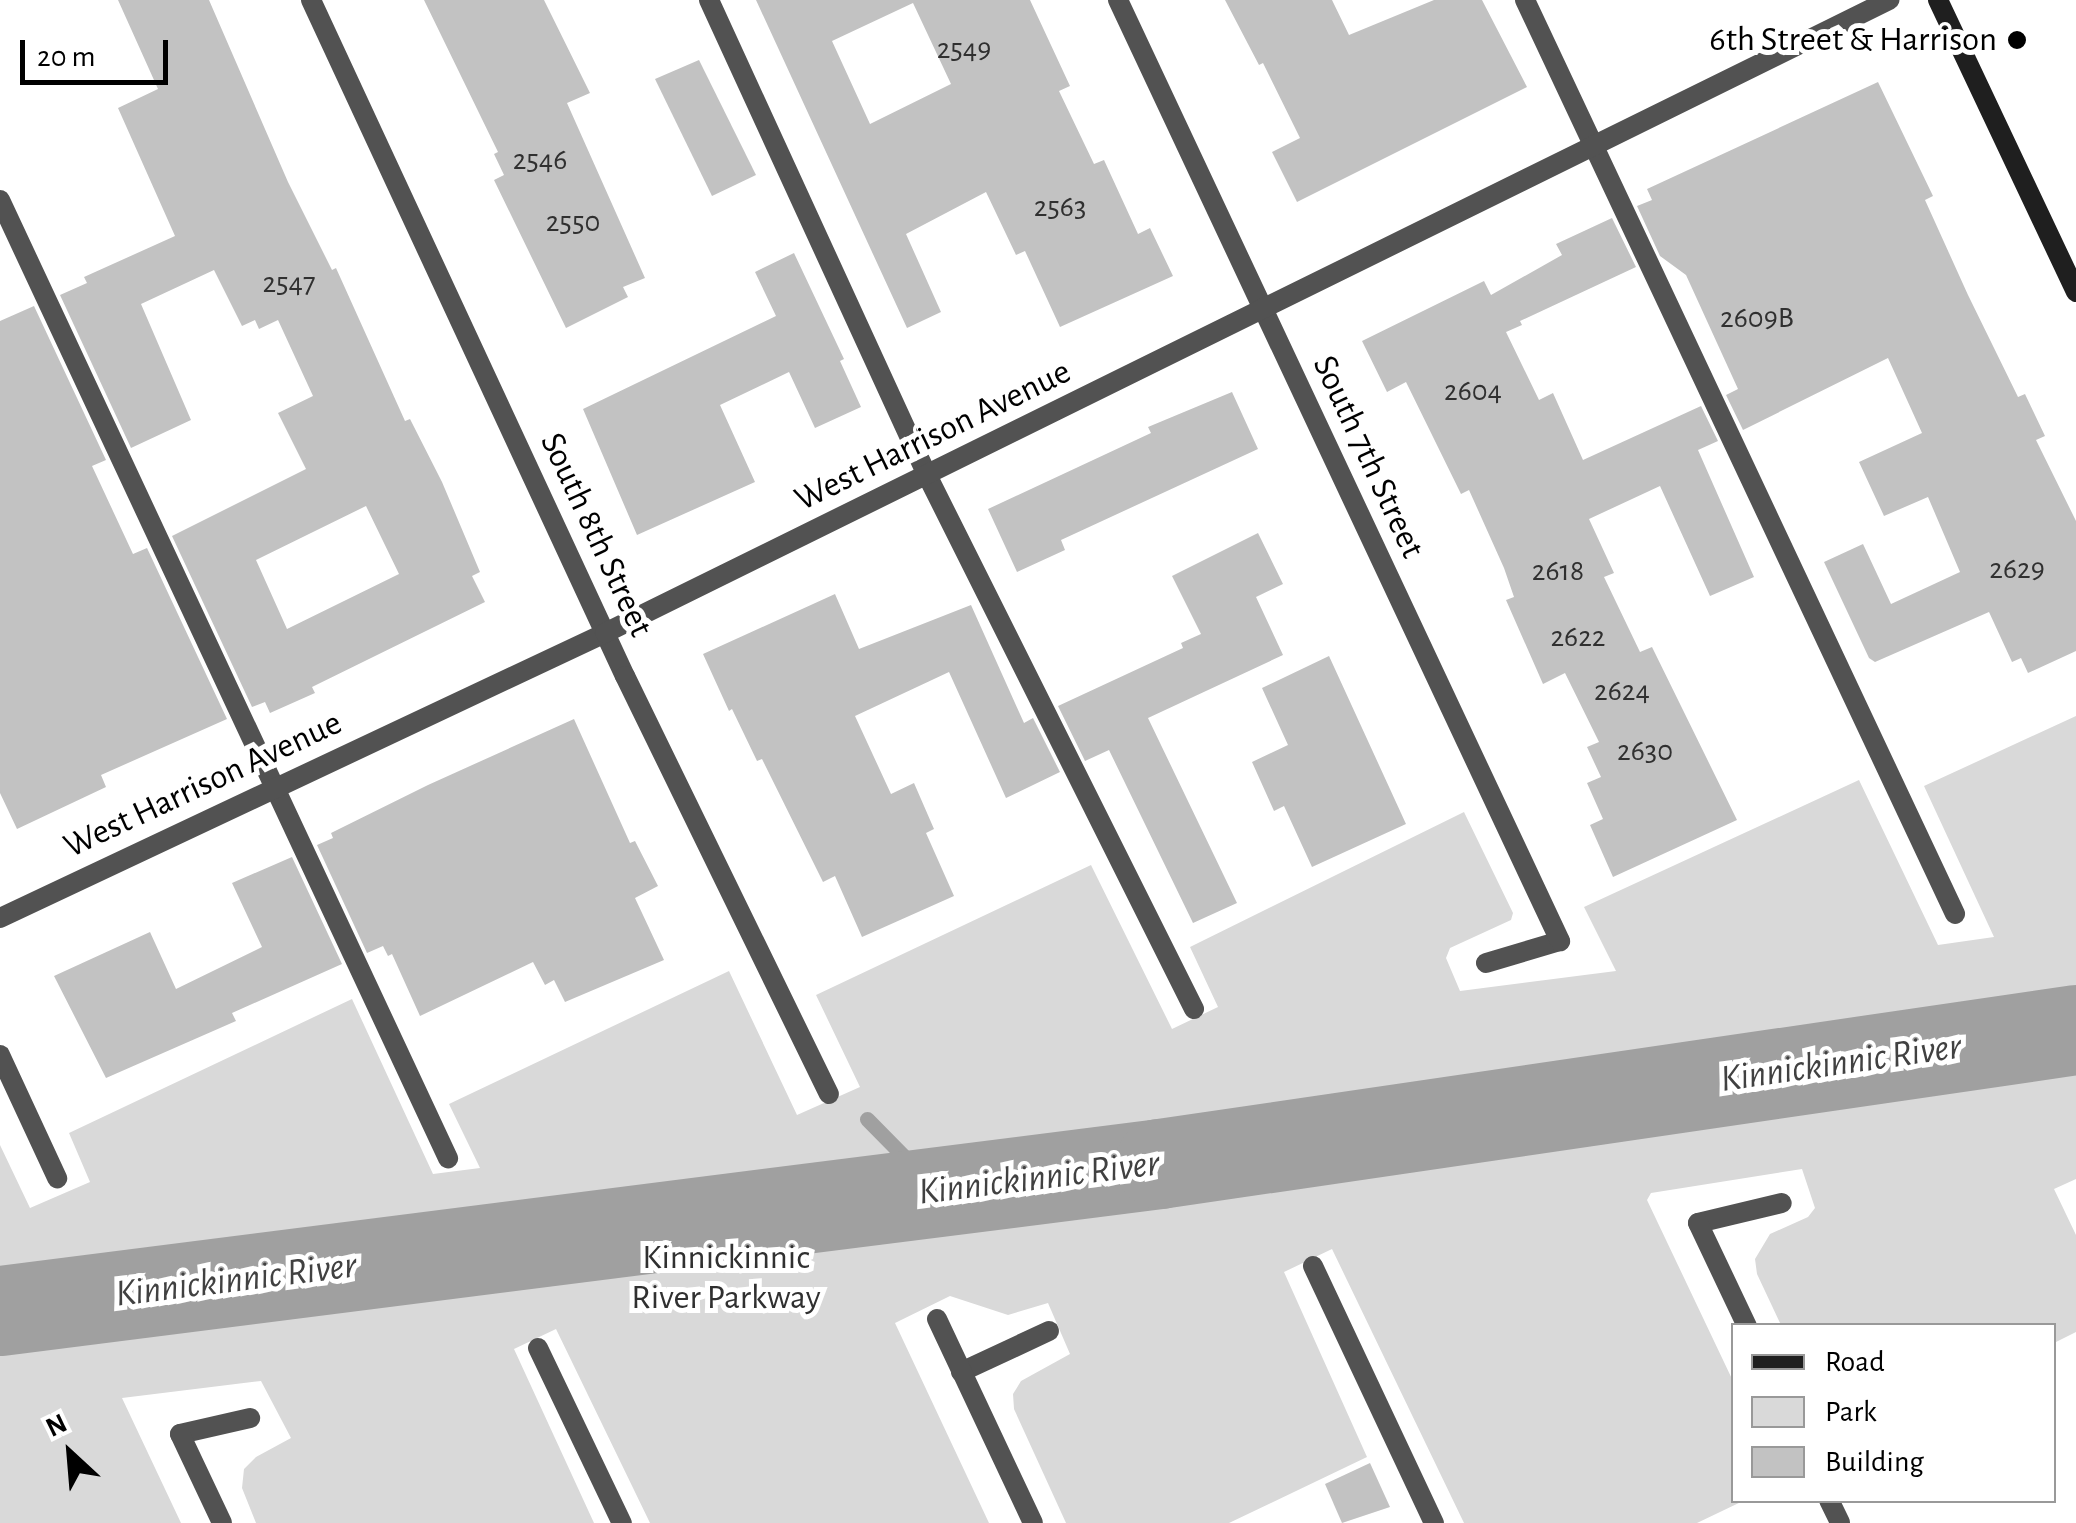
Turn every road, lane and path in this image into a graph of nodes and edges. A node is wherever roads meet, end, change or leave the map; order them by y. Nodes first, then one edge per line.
1 (310, 0) edge
2 (709, 0) edge
3 (1118, 0) edge
4 (1525, 0) edge
5 (1889, 0) edge
6 (1938, 0) edge
7 (1593, 146) junction
8 (0, 200) edge
9 (2076, 292) edge
10 (1264, 310) junction
11 (927, 474) junction
12 (605, 632) junction
13 (274, 786) junction
14 (1955, 914) dead end
15 (0, 918) edge
16 (1486, 963) dead end
17 (1194, 1010) dead end
18 (0, 1055) edge
19 (829, 1094) dead end
20 (448, 1158) dead end
21 (58, 1178) dead end
22 (1782, 1203) dead end
23 (1313, 1266) dead end
24 (937, 1319) dead end
25 (1746, 1323) edge
26 (1049, 1331) dead end
27 (538, 1348) dead end
28 (962, 1372) junction
29 (250, 1418) dead end
30 (222, 1523) edge
31 (622, 1523) edge
32 (1032, 1523) edge
33 (1434, 1523) edge

1 - 12 street, South 8th Street
2 - 11 street
3 - 10 street, South 7th Street
4 - 7 street
5 - 7 street, West Harrison Avenue
6 - 9 street
7 - 10 street, West Harrison Avenue
7 - 14 street
8 - 13 street
10 - 11 street, West Harrison Avenue
10 - 16 street, South 7th Street
11 - 12 street, West Harrison Avenue
11 - 17 street
12 - 13 street, West Harrison Avenue
12 - 19 street, South 8th Street
13 - 15 street, West Harrison Avenue
13 - 20 street
18 - 21 street
22 - 25 street
23 - 33 street
24 - 28 street
26 - 28 street
27 - 31 street
28 - 32 street
29 - 30 street

